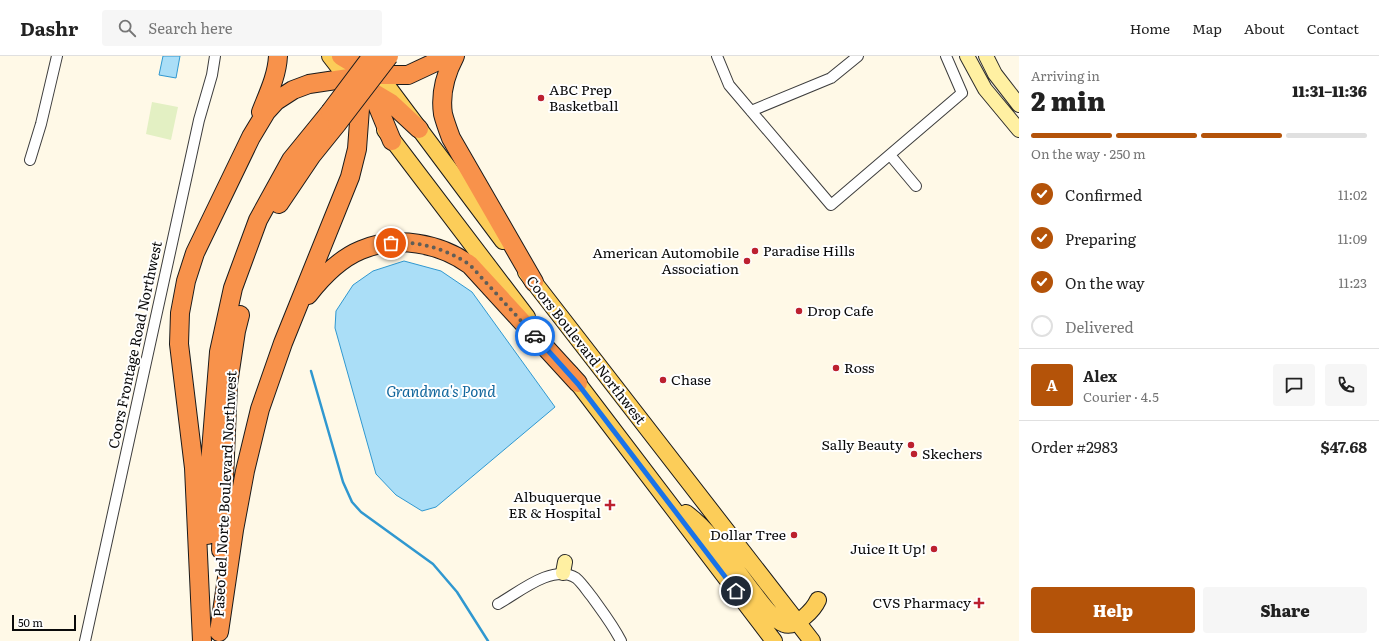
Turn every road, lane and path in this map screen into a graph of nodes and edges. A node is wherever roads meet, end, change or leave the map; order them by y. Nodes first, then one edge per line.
1 (57, 56) edge
2 (215, 56) edge
3 (278, 56) edge
4 (330, 56) edge
5 (341, 56) edge
6 (389, 56) edge
7 (444, 56) edge
8 (455, 56) edge
9 (717, 56) edge
10 (858, 56) edge
11 (946, 56) edge
12 (966, 56) edge
13 (986, 56) edge
14 (364, 72) edge
15 (1019, 105) edge
16 (751, 111) junction
17 (333, 118) junction
18 (419, 129) joint
19 (1019, 130) edge
20 (251, 137) junction
21 (392, 141) joint
22 (890, 155) junction
23 (30, 160) dead end
24 (916, 186) dead end
25 (534, 282) junction
26 (297, 308) junction
27 (578, 384) junction
28 (669, 502) junction
29 (818, 600) dead end
30 (498, 604) dead end
31 (797, 623) junction
32 (219, 637) edge
33 (85, 641) edge
34 (202, 641) edge
35 (621, 641) edge
36 (774, 641) edge
37 (812, 641) edge

1 - 23 street
2 - 33 street, Coors Frontage Road Northwest
3 - 20 highway
4 - 14 main road
5 - 14 highway
6 - 17 highway, Paseo del Norte Boulevard Northwest, bridge
7 - 14 highway
8 - 25 highway
9 - 16 street
10 - 16 street
11 - 22 street
12 - 19 main road
13 - 15 main road
14 - 17 highway, Paseo del Norte Boulevard Northwest, bridge
14 - 18 highway
14 - 20 highway
14 - 21 highway
14 - 26 highway
16 - 22 street
17 - 32 highway, Paseo del Norte Boulevard Northwest
17 - 34 highway, Paseo del Norte Boulevard Northwest
18 - 25 main road, Coors Boulevard Northwest
20 - 34 highway
21 - 27 main road, Coors Boulevard Northwest
22 - 24 street
25 - 31 main road, Coors Boulevard Northwest
26 - 27 highway
26 - 32 highway
27 - 28 main road, Coors Boulevard Northwest
28 - 31 main road
28 - 36 main road, Coors Boulevard Northwest
29 - 31 main road
30 - 35 street
31 - 37 main road, Coors Boulevard Northwest

